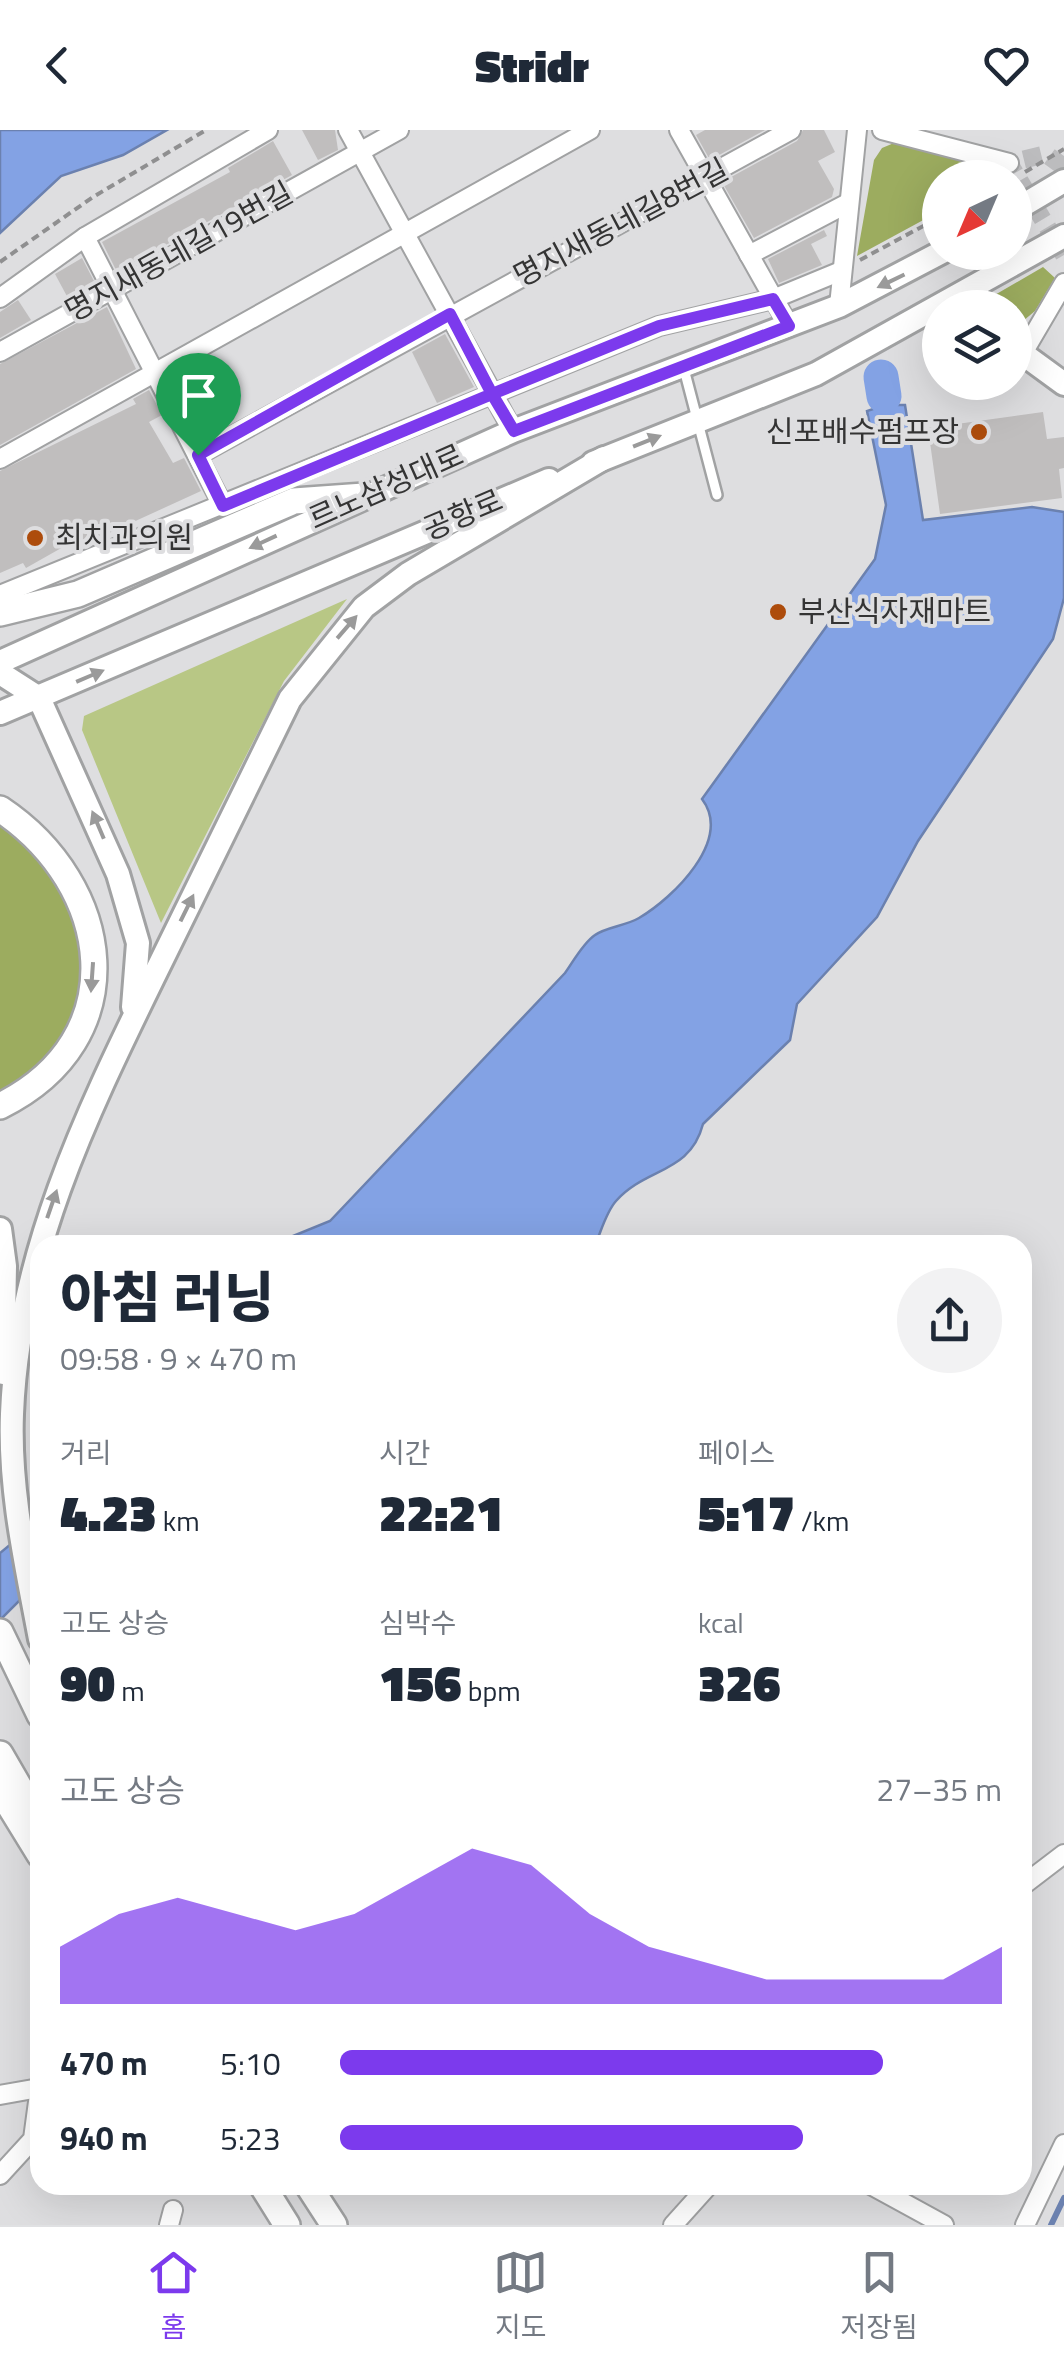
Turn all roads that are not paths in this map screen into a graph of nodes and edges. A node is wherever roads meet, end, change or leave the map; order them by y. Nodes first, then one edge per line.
1 (268, 130) edge
2 (348, 130) edge
3 (399, 130) edge
4 (590, 130) edge
5 (679, 130) edge
6 (791, 130) edge
7 (857, 130) edge
8 (882, 130) edge
9 (360, 152) junction
10 (977, 160) edge
11 (706, 178) junction
12 (1056, 186) edge
13 (1032, 200) edge
14 (848, 204) junction
15 (404, 234) junction
16 (1064, 236) edge
17 (85, 237) junction
18 (749, 255) junction
19 (922, 262) edge
20 (846, 263) junction
21 (1064, 284) edge
22 (112, 288) junction
23 (975, 290) edge
24 (0, 298) edge
25 (773, 299) junction
26 (838, 306) junction
27 (450, 314) junction
28 (922, 321) edge
29 (789, 326) junction
30 (1032, 331) edge
31 (0, 352) edge
32 (1032, 360) edge
33 (684, 366) junction
34 (155, 371) junction
35 (1064, 384) edge
36 (492, 394) junction
37 (698, 421) junction
38 (514, 431) junction
39 (198, 455) junction
40 (604, 458) junction
41 (0, 459) edge
42 (364, 496) junction
43 (718, 496) dead end
44 (223, 506) junction
45 (0, 595) edge
46 (0, 613) edge
47 (0, 662) edge
48 (0, 673) edge
49 (39, 698) junction
50 (0, 713) edge
51 (0, 809) edge
52 (132, 1020) junction
53 (0, 1106) edge
54 (0, 1229) edge
55 (43, 1235) edge
56 (30, 1284) edge
57 (12, 1410) junction
58 (30, 1586) edge
59 (6, 1643) edge
60 (30, 1693) edge
61 (0, 1754) edge
62 (0, 1790) edge
63 (30, 1806) edge
64 (30, 1838) edge
65 (1064, 1854) edge
66 (1032, 1878) edge
67 (30, 2090) edge
68 (0, 2095) edge
69 (30, 2141) edge
70 (1064, 2144) edge
71 (0, 2175) edge
72 (268, 2195) edge
73 (314, 2195) edge
74 (700, 2195) edge
75 (888, 2195) edge
76 (286, 2225) edge
77 (334, 2225) edge
78 (673, 2225) edge
79 (944, 2225) edge
80 (1025, 2225) edge

1 - 17 street
2 - 9 street
3 - 9 street, 명지새동네길19번길
4 - 15 street
5 - 11 street
6 - 11 street, 명지새동네길8번길
7 - 14 street
8 - 10 street
9 - 15 street
9 - 22 street, 명지새동네길19번길
11 - 18 street
11 - 27 street, 명지새동네길8번길
12 - 13 main road
14 - 18 street
14 - 20 street
15 - 27 street
15 - 34 street
16 - 23 main road
17 - 22 street
17 - 24 street
18 - 25 street
19 -> 26 main road, 르노삼성대로
20 - 25 street
20 - 26 street
21 - 30 street
22 - 31 street, 명지새동네길19번길
22 - 34 street
25 - 29 street
25 - 36 street
26 - 29 main road, 르노삼성대로
27 - 36 street
27 - 39 street, 명지새동네길8번길
28 - 37 main road, 공항로
29 - 33 main road, 르노삼성대로
32 - 35 main road
33 - 37 lane
33 - 38 main road, 르노삼성대로
34 - 39 street
34 - 41 street
36 - 38 street
36 - 44 street
40 -> 37 main road, 공항로
37 - 43 lane
38 - 42 main road, 르노삼성대로
39 - 44 street
49 -> 40 main road, 공항로
52 -> 40 main road
42 - 46 main road
42 -> 47 main road, 르노삼성대로
44 - 45 street
48 - 49 main road
49 - 50 main road, 공항로
52 -> 49 main road
51 -> 53 main road
55 -> 52 main road
54 - 57 main road
57 -> 56 main road
57 - 58 main road
59 - 60 main road
61 - 63 main road
62 - 64 main road
65 - 66 street
67 - 68 street
69 - 71 street
70 - 80 street
72 - 76 main road
73 - 77 main road
74 - 78 street
75 - 79 street

